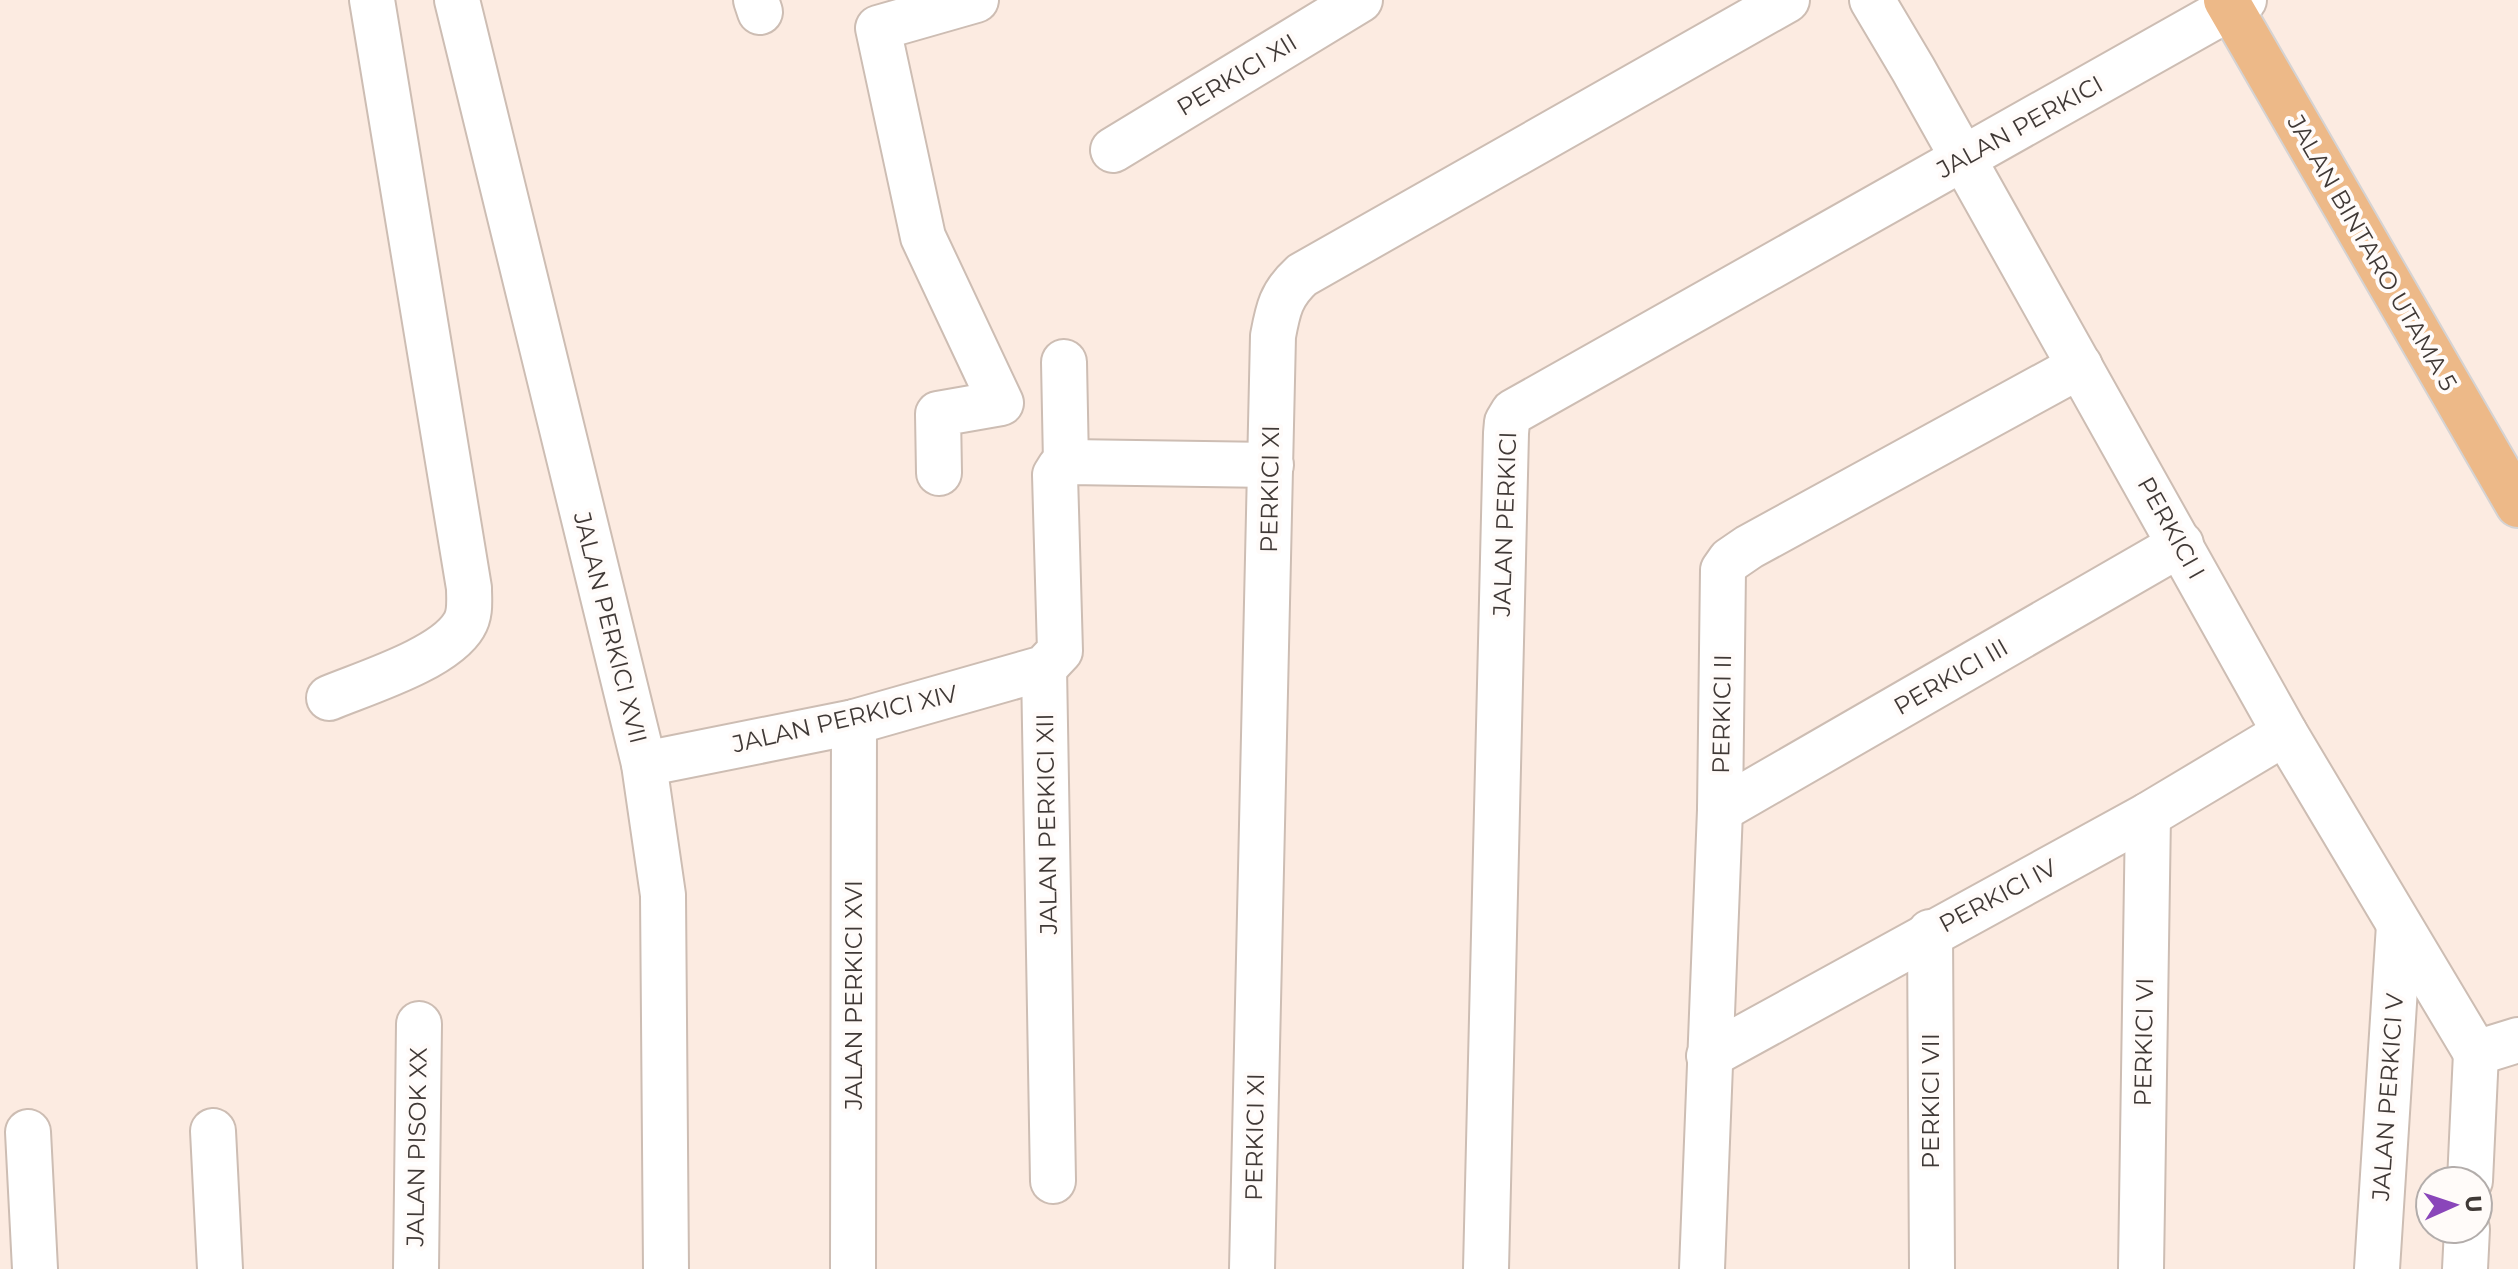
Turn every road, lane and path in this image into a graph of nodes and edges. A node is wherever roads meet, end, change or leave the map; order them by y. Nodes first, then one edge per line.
1 (372, 0) edge
2 (457, 0) edge
3 (976, 0) edge
4 (1360, 0) edge
5 (1787, 0) edge
6 (1872, 0) edge
7 (2233, 3) edge
8 (1113, 150) dead end
9 (1962, 159) junction
10 (1064, 362) dead end
11 (2080, 366) junction
12 (1271, 465) junction
13 (1061, 469) junction
14 (939, 473) dead end
15 (2518, 505) edge
16 (2181, 544) junction
17 (1044, 668) junction
18 (329, 698) dead end
19 (854, 722) junction
20 (2285, 733) junction
21 (644, 764) junction
22 (1720, 810) junction
23 (2148, 815) junction
24 (2399, 925) junction
25 (1930, 932) junction
26 (419, 1024) dead end
27 (2518, 1040) edge
28 (2476, 1053) junction
29 (1709, 1056) junction
30 (213, 1131) dead end
31 (28, 1132) dead end
32 (2471, 1165) edge
33 (1053, 1181) dead end
34 (2466, 1245) edge
35 (35, 1269) edge
36 (220, 1269) edge
37 (416, 1269) edge
38 (666, 1269) edge
39 (853, 1269) edge
40 (1252, 1269) edge
41 (1486, 1269) edge
42 (1702, 1269) edge
43 (1932, 1269) edge
44 (2141, 1269) edge
45 (2377, 1269) edge
46 (2465, 1269) edge

1 - 18 street
2 - 21 street, JALAN PERKICI XVII
3 - 14 street
4 - 8 street, PERKICI XII
5 - 12 street, PERKICI XI
6 - 9 street, PERKICI I
7 - 9 street, JALAN PERKICI
7 - 15 main road, JALAN BINTARO UTAMA 5
9 - 11 street, PERKICI I
9 - 41 street, JALAN PERKICI
10 - 13 street, JALAN PERKICI XII
11 - 16 street, PERKICI I
11 - 22 street, PERKICI II
12 - 13 street
12 - 40 street, PERKICI XI
13 - 17 street, JALAN PERKICI XII
16 - 20 street, PERKICI I
16 - 22 street, PERKICI III
17 - 19 street, JALAN PERKICI XIV
17 - 33 street, JALAN PERKICI XII
19 - 21 street, JALAN PERKICI XIV
19 - 39 street, JALAN PERKICI XVI
20 - 23 street, PERKICI IV
20 - 24 street, PERKICI I
21 - 38 street, JALAN PERKICI XVII
22 - 29 street, PERKICI II
23 - 25 street, PERKICI IV
23 - 44 street, PERKICI VI
24 - 28 street, PERKICI I
24 - 45 street, JALAN PERKICI V
25 - 29 street, PERKICI IV
25 - 43 street, PERKICI VII
26 - 37 street, JALAN PISOK XX
27 - 28 street
28 - 32 street
29 - 42 street, PERKICI II
30 - 36 street
31 - 35 street
34 - 46 street

